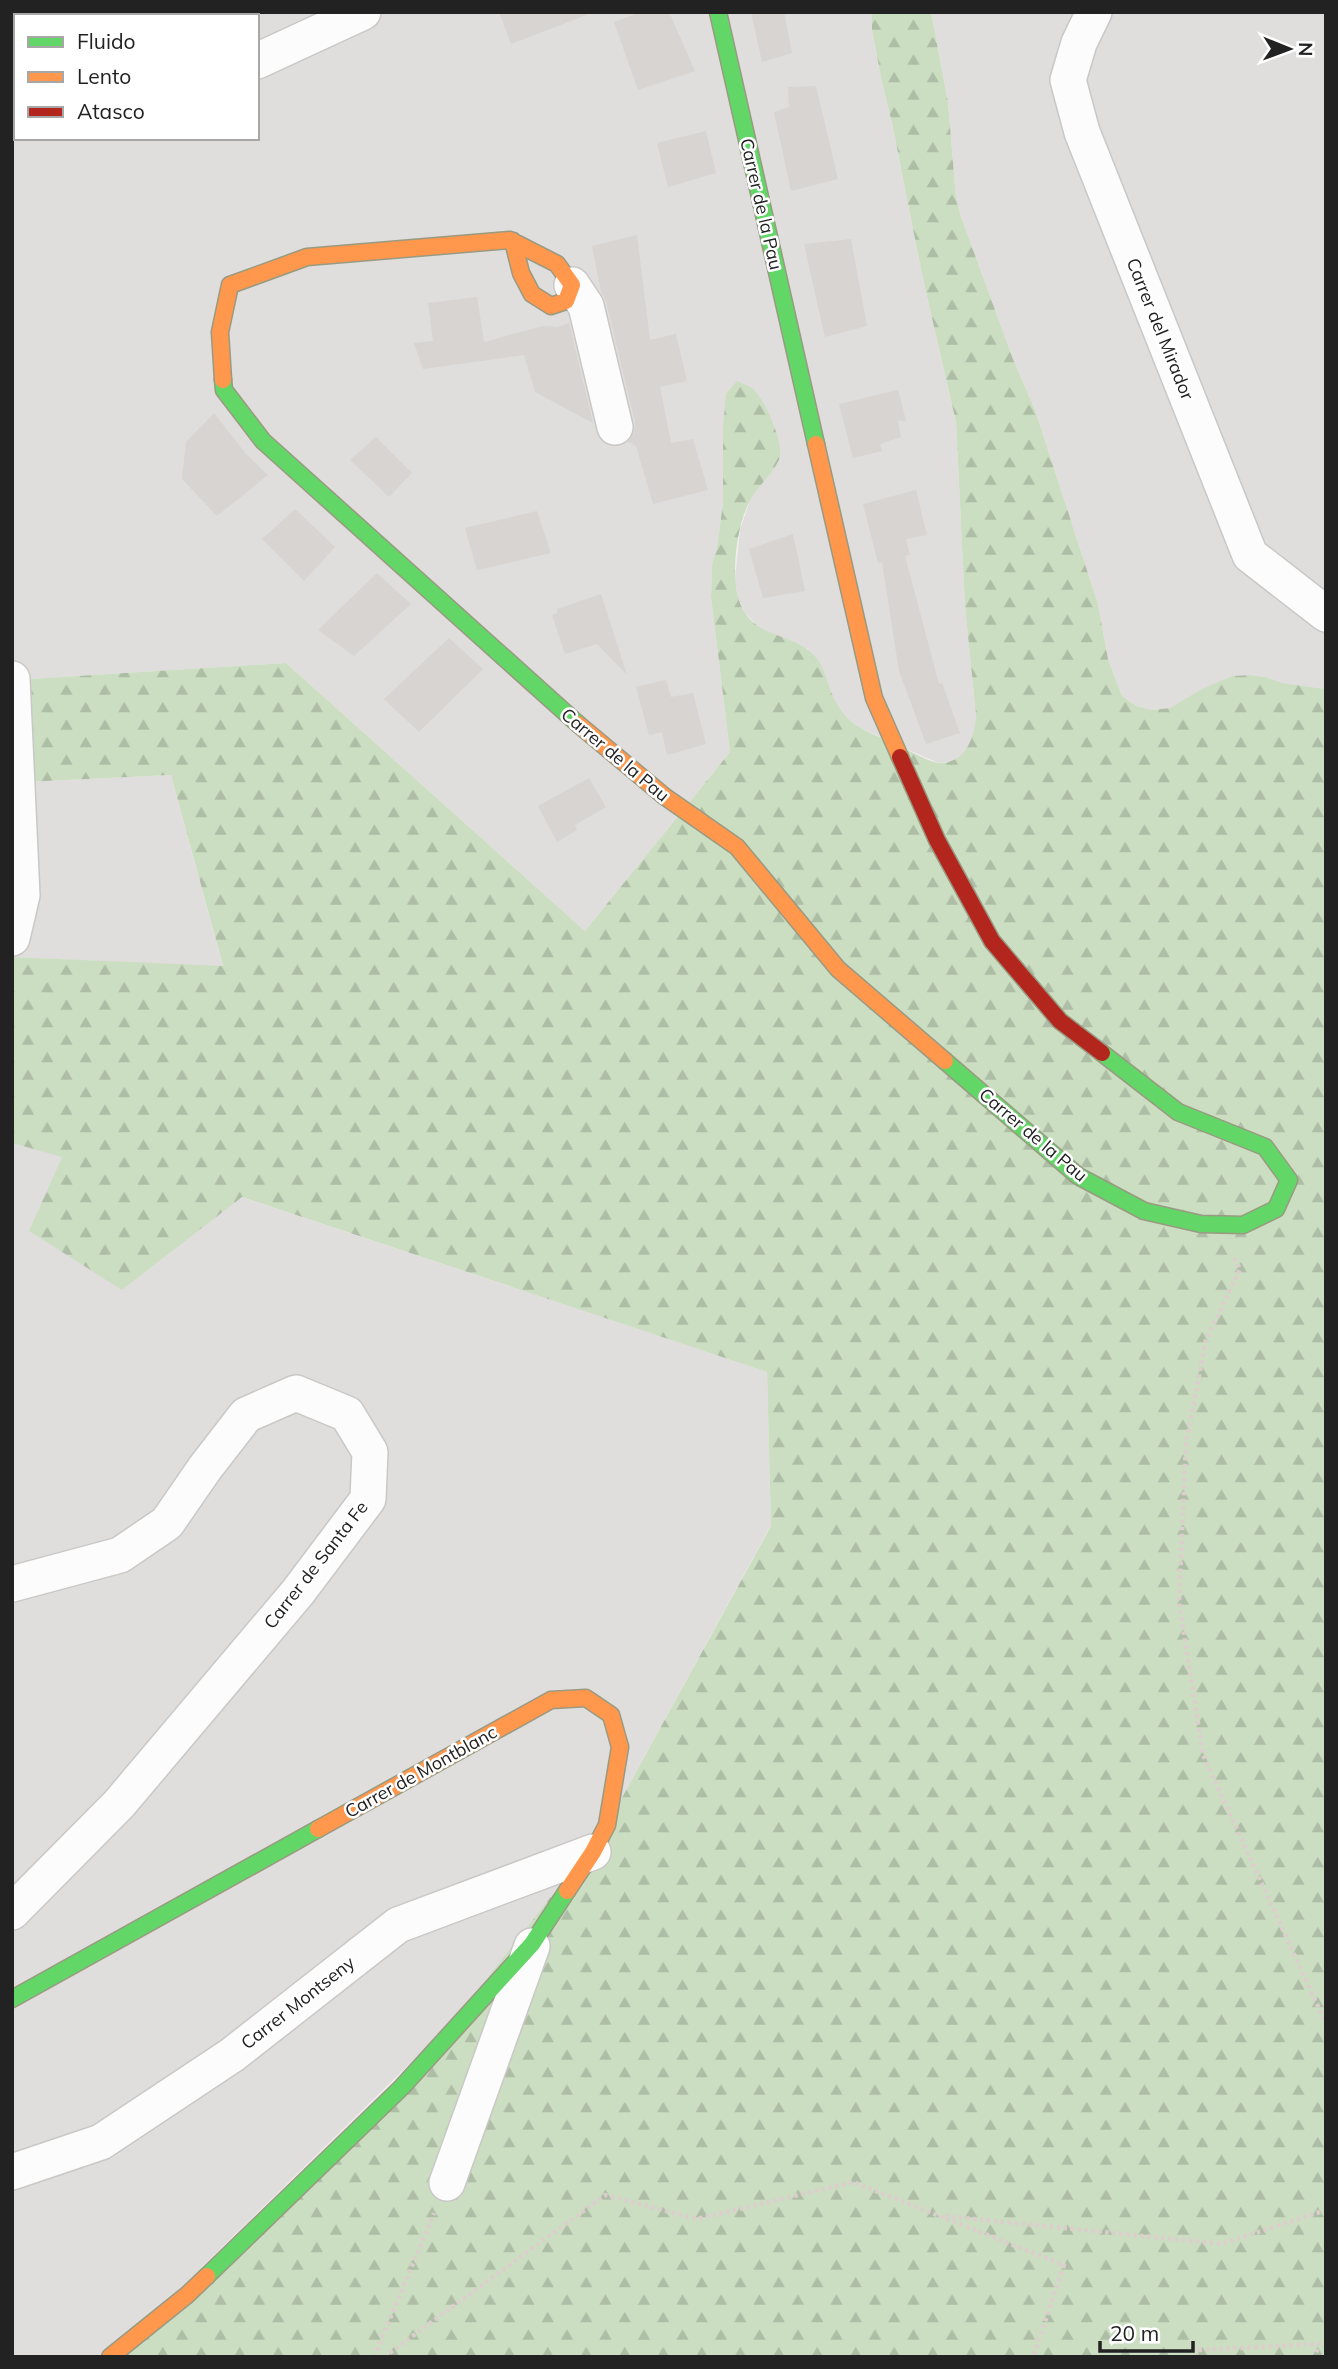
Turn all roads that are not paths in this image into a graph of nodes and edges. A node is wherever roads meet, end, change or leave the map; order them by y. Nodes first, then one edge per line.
1 (363, 12) edge
2 (718, 12) edge
3 (1094, 12) edge
4 (259, 60) edge
5 (513, 241) junction
6 (572, 285) junction
7 (615, 427) dead end
8 (1326, 614) edge
9 (12, 679) edge
10 (12, 938) edge
11 (12, 1584) edge
12 (593, 1852) junction
13 (12, 1912) edge
14 (532, 1944) junction
15 (12, 1999) edge
16 (12, 2172) edge
17 (447, 2183) road end
18 (110, 2357) edge

1 - 4 street
2 - 5 street, Carrer de la Pau
3 - 8 street, Carrer del Mirador
5 - 6 street
5 - 6 street
6 - 7 street
9 - 10 street
11 - 13 street, Carrer de Santa Fe
12 - 14 street, Carrer de Montblanc
12 - 15 street, Carrer de Montblanc
12 - 16 street, Carrer Montseny
14 - 17 street, Carrer de Montblanc
14 - 18 street, Carrer de Montblanc

